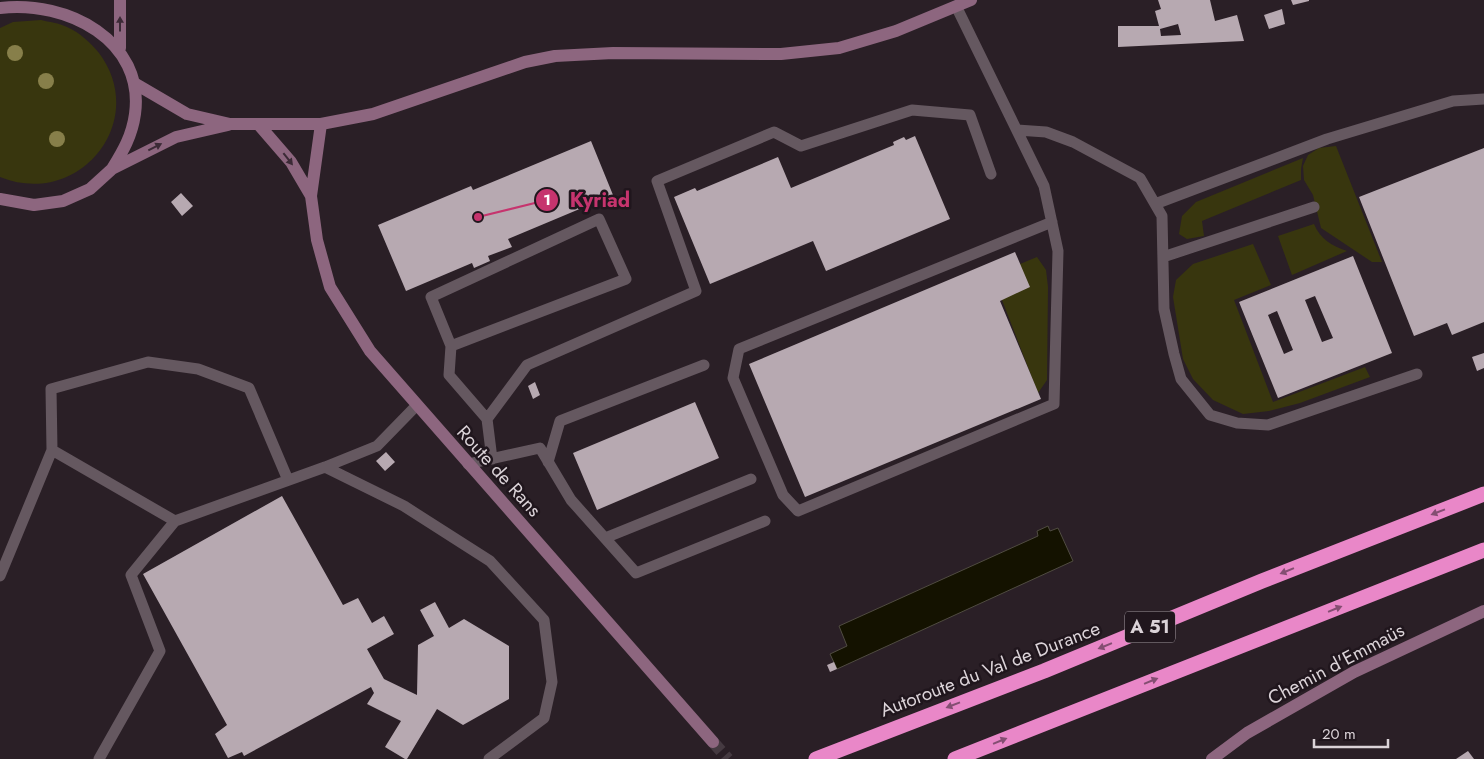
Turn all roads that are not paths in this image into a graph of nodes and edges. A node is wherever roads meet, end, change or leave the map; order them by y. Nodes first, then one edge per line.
1 (120, 0) edge
2 (971, 0) edge
3 (41, 1) edge
4 (0, 3) edge
5 (14, 3) junction
6 (956, 6) junction
7 (0, 8) edge
8 (120, 48) junction
9 (134, 83) junction
10 (1484, 99) edge
11 (230, 124) junction
12 (321, 124) junction
13 (259, 125) junction
14 (1017, 130) junction
15 (112, 169) junction
16 (991, 174) dead end
17 (311, 196) junction
18 (1, 201) edge
19 (1156, 204) junction
20 (1314, 207) dead end
21 (1052, 222) junction
22 (1163, 257) junction
23 (451, 346) junction
24 (704, 365) dead end
25 (1417, 374) dead end
26 (416, 406) junction
27 (487, 419) junction
28 (52, 450) junction
29 (492, 459) junction
30 (548, 462) junction
31 (468, 464) junction
32 (325, 467) junction
33 (751, 479) dead end
34 (288, 480) junction
35 (1484, 494) edge
36 (175, 521) junction
37 (765, 521) dead end
38 (605, 538) junction
39 (1484, 550) edge
40 (0, 576) edge
41 (1484, 611) edge
42 (713, 742) tunnel mouth
43 (99, 759) edge
44 (488, 759) edge
45 (816, 759) edge
46 (954, 759) edge
47 (1212, 759) edge

8 -> 1 main road
2 - 6 main road
3 - 5 main road
3 - 8 main road
4 - 5 main road
5 - 7 main road
6 - 12 main road
6 - 14 lane
8 - 9 main road
9 - 11 main road
9 - 15 main road
10 - 19 lane
11 - 13 main road
15 -> 11 main road
12 - 13 main road
12 - 17 main road, Route de Rans
13 -> 17 main road, Route de Rans
14 - 19 lane
14 - 21 lane
15 - 18 main road
16 - 27 lane
17 - 26 main road, Route de Rans
19 - 22 lane
20 - 22 lane
21 - 21 lane
22 - 25 lane
23 - 23 lane
23 - 27 lane
24 - 30 lane
26 - 31 main road, Route de Rans
26 - 32 lane
27 - 29 lane
28 - 34 lane
28 - 36 lane
28 - 40 lane
29 - 30 lane
29 - 31 lane
30 - 38 lane
31 - 42 main road, Route de Rans
32 - 34 lane
32 - 44 lane
33 - 38 lane
34 - 36 lane
35 -> 45 highway, Autoroute du Val de Durance / A 51
36 - 43 lane
37 - 38 lane
46 -> 39 highway, A 51
41 - 47 main road, Chemin d'Emmaüs

